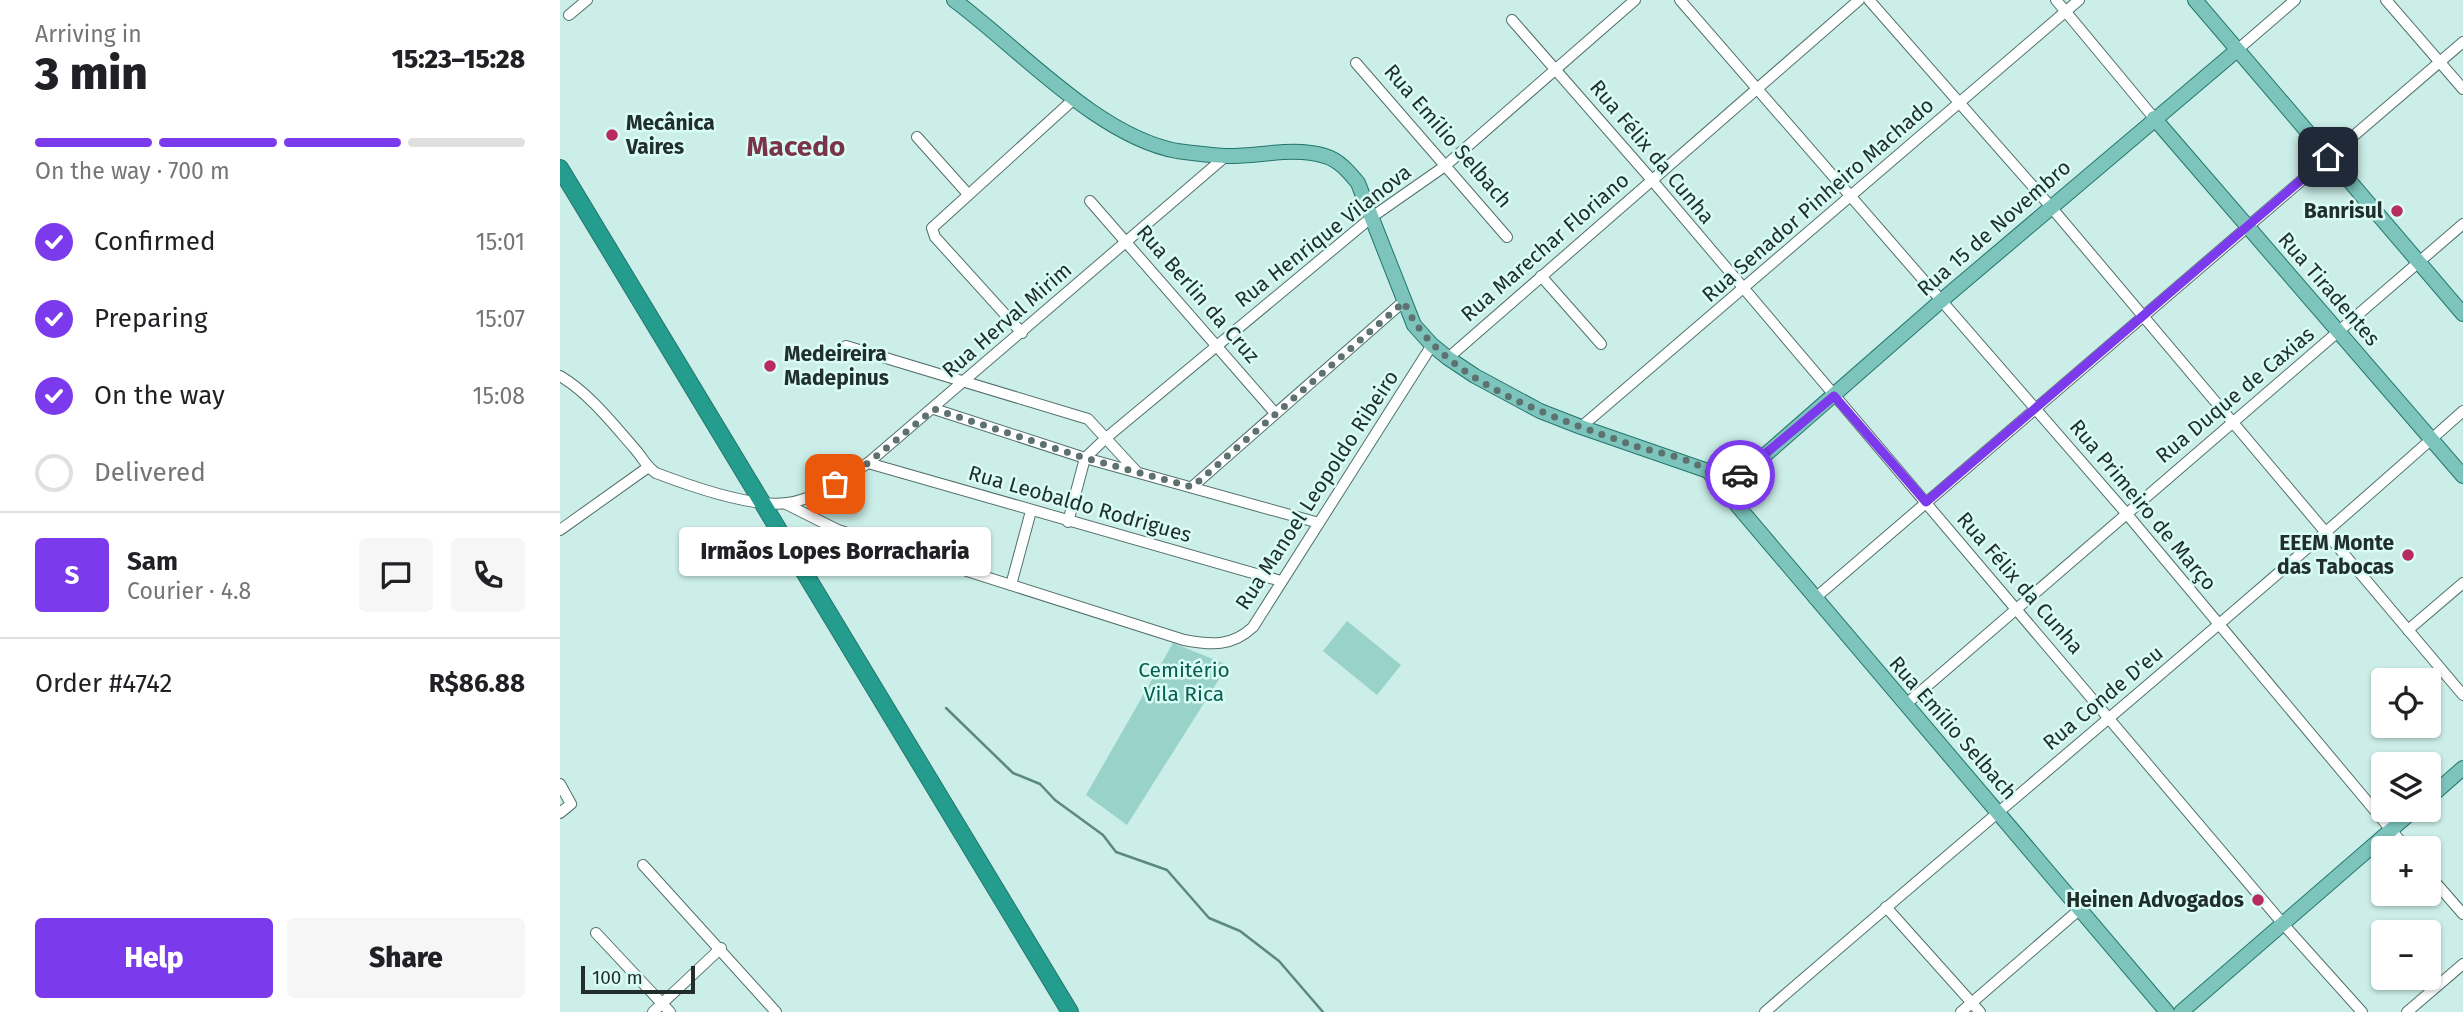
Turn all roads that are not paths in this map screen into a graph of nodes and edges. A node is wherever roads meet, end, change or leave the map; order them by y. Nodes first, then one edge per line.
1 (586, 0) edge
2 (954, 0) edge
3 (1635, 0) edge
4 (1680, 0) edge
5 (1859, 0) edge
6 (1869, 0) edge
7 (2056, 0) edge
8 (2079, 0) edge
9 (2195, 0) edge
10 (2295, 0) edge
11 (2386, 0) edge
12 (2066, 12) junction
13 (569, 15) dead end
14 (1512, 20) dead end
15 (2463, 42) edge
16 (2236, 51) junction
17 (2440, 62) junction
18 (1356, 63) dead end
19 (1557, 69) junction
20 (1757, 88) junction
21 (2463, 89) edge
22 (1074, 99) junction
23 (1960, 103) junction
24 (2154, 118) junction
25 (917, 137) dead end
26 (1226, 156) junction
27 (2328, 157) junction
28 (1445, 166) junction
29 (560, 169) edge
30 (1651, 179) junction
31 (967, 193) junction
32 (1852, 197) junction
33 (1090, 201) dead end
34 (2051, 207) junction
35 (1372, 217) junction
36 (2463, 224) edge
37 (2247, 225) junction
38 (1507, 237) dead end
39 (1128, 242) junction
40 (2418, 262) junction
41 (1541, 276) junction
42 (1745, 290) junction
43 (1942, 300) junction
44 (1404, 302) junction
45 (2463, 314) edge
46 (2143, 316) junction
47 (2339, 332) junction
48 (1022, 333) junction
49 (1216, 344) junction
50 (1432, 345) junction
51 (1601, 345) dead end
52 (846, 346) dead end
53 (1448, 358) junction
54 (560, 376) edge
55 (965, 382) junction
56 (1834, 396) junction
57 (2036, 408) junction
58 (934, 409) junction
59 (2463, 411) edge
60 (1275, 413) junction
61 (2232, 422) junction
62 (1581, 427) junction
63 (1106, 438) junction
64 (2431, 439) junction
65 (1085, 458) junction
66 (868, 463) junction
67 (647, 468) junction
68 (1747, 468) junction
69 (1136, 471) junction
70 (1708, 471) junction
71 (2463, 476) edge
72 (1192, 487) junction
73 (1724, 491) junction
74 (762, 502) junction
75 (1926, 502) junction
76 (786, 504) junction
77 (1031, 511) junction
78 (2126, 513) junction
79 (1068, 522) junction
80 (1319, 523) junction
81 (560, 530) edge
82 (2326, 533) junction
83 (1281, 581) junction
84 (2463, 583) edge
85 (1010, 585) junction
86 (1814, 599) junction
87 (2016, 608) junction
88 (2219, 626) junction
89 (2408, 630) junction
90 (2463, 695) edge
91 (1905, 705) junction
92 (2110, 718) junction
93 (2463, 768) edge
94 (560, 784) edge
95 (2441, 787) edge
96 (1998, 810) junction
97 (560, 813) edge
98 (2401, 822) edge
99 (2391, 831) junction
100 (2395, 836) edge
101 (643, 865) dead end
102 (2441, 888) edge
103 (1886, 907) junction
104 (2080, 909) junction
105 (2463, 914) edge
106 (2284, 925) junction
107 (596, 933) dead end
108 (721, 948) junction
109 (2463, 964) edge
110 (1777, 1002) junction
111 (1972, 1002) junction
112 (666, 1008) edge
113 (653, 1012) edge
114 (776, 1012) edge
115 (1070, 1012) edge
116 (1765, 1012) edge
117 (1785, 1012) edge
118 (1961, 1012) edge
119 (1980, 1012) edge
120 (2167, 1012) edge
121 (2181, 1012) edge
122 (2362, 1012) edge
123 (2407, 1012) edge

1 - 13 street
2 - 22 main road
3 - 19 street, Rua Henrique Vilanova
4 - 20 street, Rua Primeiro de Março
5 - 20 street, Rua Marechar Floriano
6 - 23 street
7 - 12 street, Rua Tiradentes
8 - 12 street, Rua Senador Pinheiro Machado
9 - 16 main road
10 - 16 street, Rua 15 de Novembro
11 - 17 street
12 - 23 street, Rua Senador Pinheiro Machado
12 - 24 street, Rua Tiradentes
14 - 19 street, Rua Félix da Cunha
15 - 17 street
16 - 24 main road, Rua 15 de Novembro
16 - 27 main road
17 - 21 street
17 - 27 street
18 - 28 street, Rua Emílio Selbach
19 - 28 street, Rua Henrique Vilanova
19 - 30 street, Rua Félix da Cunha
20 - 30 street, Rua Marechar Floriano
20 - 32 street, Rua Primeiro de Março
22 - 26 main road
22 - 31 street
23 - 32 street, Rua Senador Pinheiro Machado
23 - 34 street
24 - 34 main road, Rua 15 de Novembro
24 - 37 main road, Rua Tiradentes
25 - 31 street
26 - 35 main road
26 - 39 street, Rua Herval Mirim
27 - 37 street
27 - 40 main road
28 - 35 street, Rua Henrique Vilanova
28 - 38 street, Rua Emílio Selbach
29 - 74 highway
30 - 41 street, Rua Marechar Floriano
30 - 42 street, Rua Félix da Cunha
31 - 48 street
32 - 42 street, Rua Senador Pinheiro Machado
32 - 43 street, Rua Primeiro de Março
33 - 39 street, Rua Berlin da Cruz
34 - 43 main road, Rua 15 de Novembro
34 - 46 street
35 - 44 main road
35 - 49 street, Rua Henrique Vilanova
36 - 40 street, Rua Duque de Caxias
37 - 46 street
37 - 47 main road, Rua Tiradentes
39 - 48 street, Rua Herval Mirim
39 - 49 street, Rua Berlin da Cruz
40 - 45 main road
40 - 47 street, Rua Duque de Caxias
41 - 51 street
41 - 53 street, Rua Marechar Floriano
42 - 56 street, Rua Félix da Cunha
42 - 62 street, Rua Senador Pinheiro Machado
43 - 56 main road, Rua 15 de Novembro
43 - 57 street, Rua Primeiro de Março
44 - 50 main road
44 - 60 street
46 - 57 street
46 - 61 street
47 - 61 street, Rua Duque de Caxias
47 - 64 main road, Rua Tiradentes
48 - 55 street, Rua Herval Mirim
49 - 60 street, Rua Berlin da Cruz
49 - 63 street, Rua Henrique Vilanova
50 - 53 main road
50 - 80 street, Rua Manoel Leopoldo Ribeiro
52 - 55 street
53 - 62 main road
54 - 67 street
55 - 58 street, Rua Herval Mirim
55 - 63 street
56 - 68 main road, Rua 15 de Novembro
56 - 75 street, Rua Félix da Cunha
57 - 75 street
57 - 78 street, Rua Primeiro de Março
58 - 65 street
58 - 66 street, Rua Herval Mirim
59 - 64 street, Rua Conde D'eu
60 - 72 street
61 - 78 street, Rua Duque de Caxias
61 - 82 street
62 - 70 main road
63 - 65 street, Rua Henrique Vilanova
63 - 69 street
64 - 71 main road, Rua Tiradentes
64 - 82 street, Rua Conde D'eu
65 - 69 street
65 - 79 street
66 - 76 street, Rua Herval Mirim
66 - 77 street, Rua Leobaldo Rodrigues
67 - 74 street, Rua Herval Mirim
67 - 81 street
68 - 70 main road
68 - 73 main road, Rua 15 de Novembro
69 - 72 street
70 - 73 main road, Rua Emílio Selbach
72 - 80 street
73 - 86 main road, Rua Emílio Selbach
74 - 76 street, Rua Herval Mirim
74 - 115 highway
75 - 86 street
75 - 87 street, Rua Félix da Cunha
76 - 85 street, Rua Manoel Leopoldo Ribeiro
77 - 79 street, Rua Leobaldo Rodrigues
77 - 85 street
78 - 87 street, Rua Duque de Caxias
78 - 88 street, Rua Primeiro de Março
79 - 83 street, Rua Leobaldo Rodrigues
80 - 83 street, Rua Manoel Leopoldo Ribeiro
82 - 88 street, Rua Conde D'eu
82 - 89 street
83 - 85 street, Rua Manoel Leopoldo Ribeiro
84 - 89 street
86 - 91 main road, Rua Emílio Selbach
87 - 91 street, Rua Duque de Caxias
87 - 92 street, Rua Félix da Cunha
88 - 92 street, Rua Conde D'eu
88 - 99 street, Rua Primeiro de Março
89 - 90 street
91 - 96 main road, Rua Emílio Selbach
92 - 96 street, Rua Conde D'eu
92 - 106 street, Rua Félix da Cunha
93 - 95 main road
94 - 97 street
96 - 103 street, Rua Conde D'eu
96 - 104 main road, Rua Emílio Selbach
98 - 99 main road
99 - 100 street, Rua Primeiro de Março
99 - 106 main road
101 - 108 street
102 - 105 street
103 - 110 street, Rua Conde D'eu
103 - 111 street
104 - 111 street
104 - 120 main road, Rua Emílio Selbach
106 - 121 main road
106 - 122 street, Rua Félix da Cunha
107 - 112 street
108 - 112 street
108 - 114 street
109 - 123 street
110 - 116 street, Rua Conde D'eu
110 - 117 street
111 - 118 street
111 - 119 street
112 - 113 street

